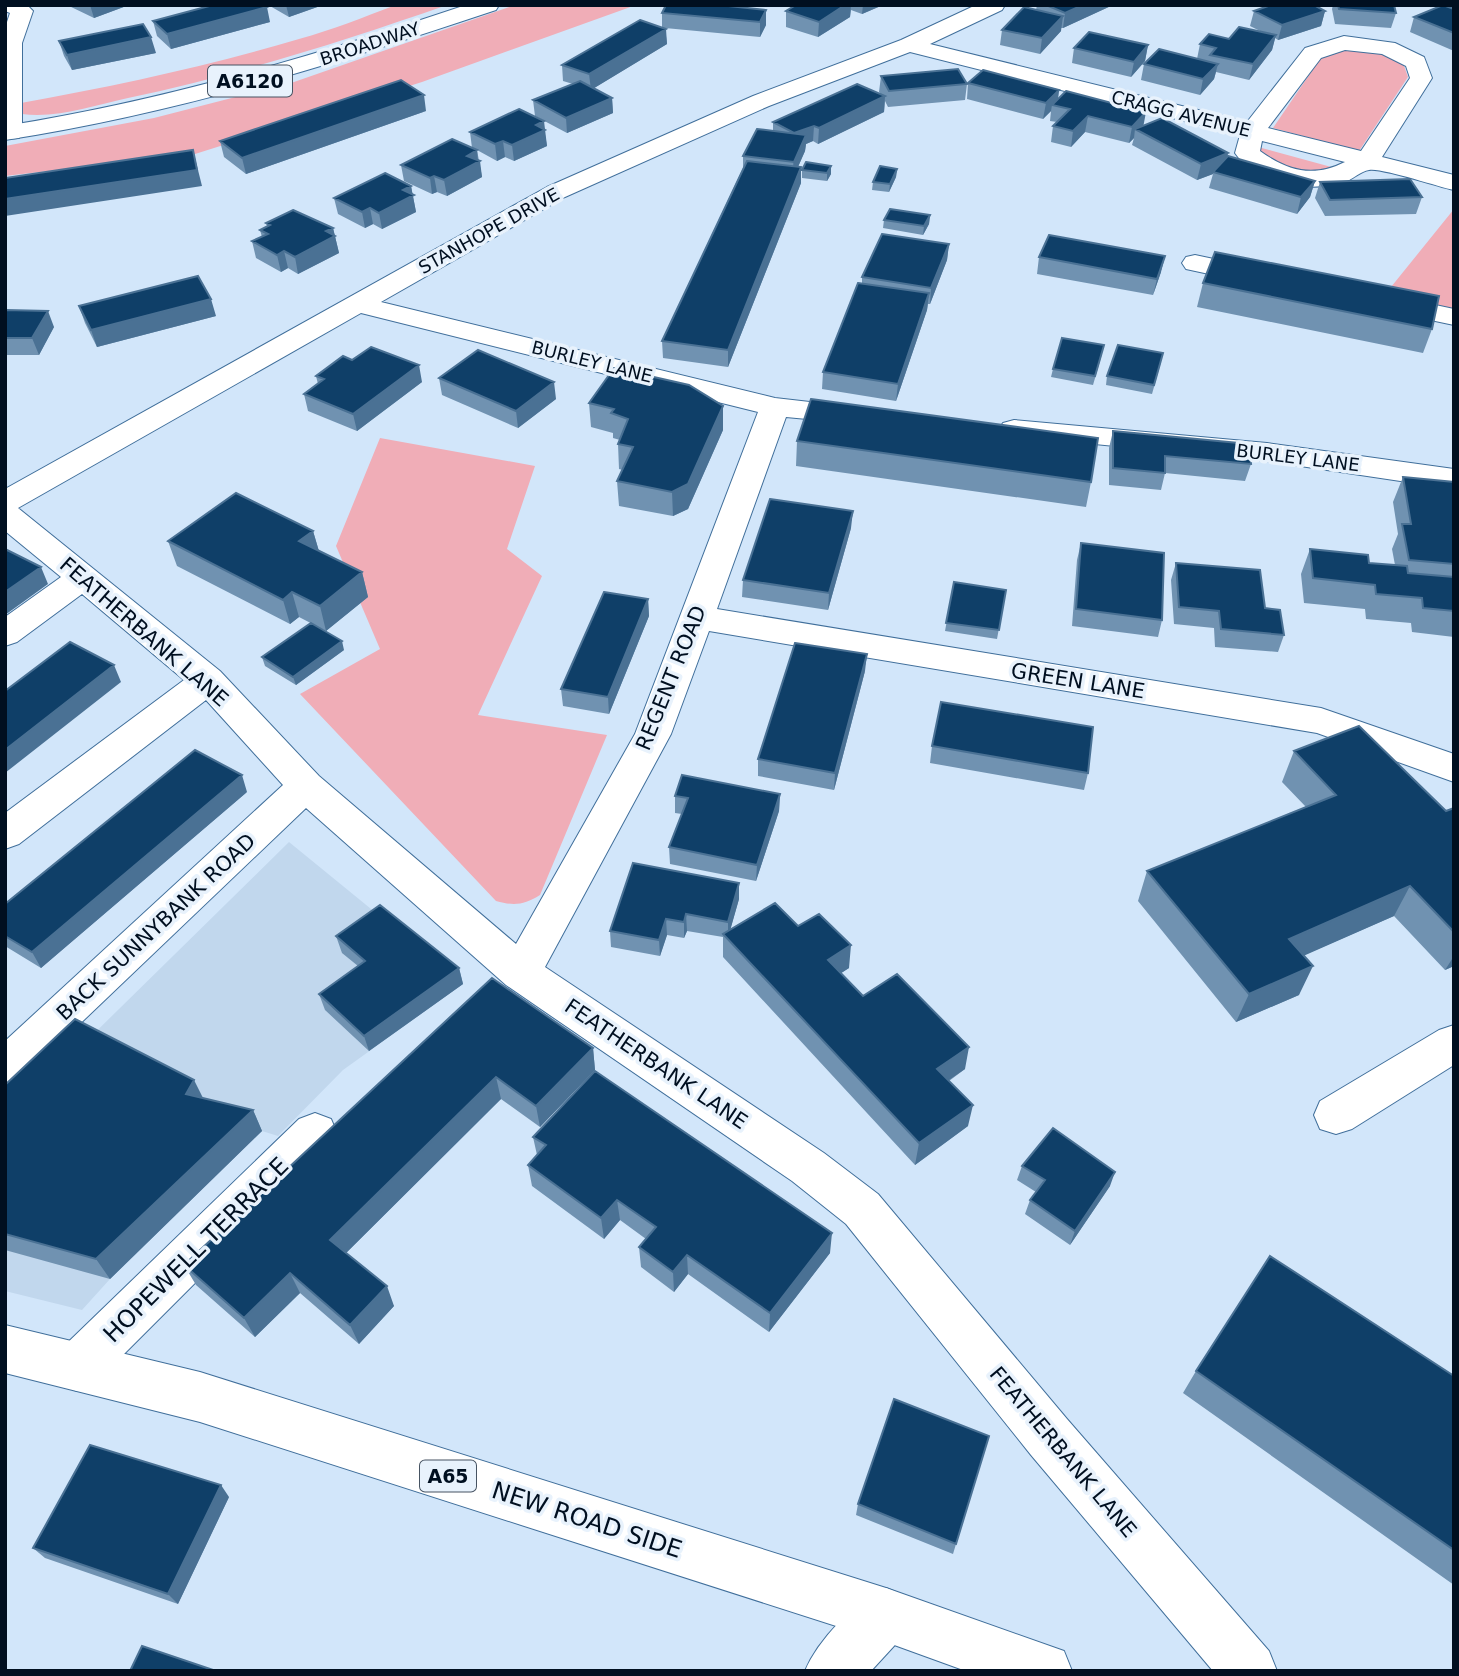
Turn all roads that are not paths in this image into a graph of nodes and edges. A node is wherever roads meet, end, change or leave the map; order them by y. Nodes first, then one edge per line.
1 (11, 5) edge
2 (488, 5) edge
3 (994, 5) edge
4 (909, 44) junction
5 (1253, 131) junction
6 (8, 133) edge
7 (1367, 161) junction
8 (1454, 183) edge
9 (1195, 263) dead end
10 (1290, 283) edge
11 (1359, 297) edge
12 (357, 304) junction
13 (1454, 317) edge
14 (775, 407) junction
15 (893, 418) edge
16 (985, 426) edge
17 (1454, 479) edge
18 (5, 502) edge
19 (5, 514) edge
20 (83, 577) junction
21 (696, 617) junction
22 (5, 634) edge
23 (208, 680) junction
24 (1454, 768) edge
25 (306, 786) junction
26 (5, 834) edge
27 (521, 972) junction
28 (1454, 1043) edge
29 (5, 1068) edge
30 (1336, 1115) dead end
31 (315, 1133) dead end
32 (5, 1349) edge
33 (77, 1367) junction
34 (886, 1615) junction
35 (833, 1671) edge
36 (1044, 1671) edge
37 (1249, 1671) edge

1 - 6 main road
2 - 6 main road, BROADWAY / A6120
3 - 4 main road, STANHOPE DRIVE
4 - 5 main road, CRAGG AVENUE
4 - 12 main road, STANHOPE DRIVE
5 - 7 main road, CRAGG AVENUE
5 - 7 main road
5 - 7 main road
7 - 8 main road, CRAGG AVENUE
9 - 10 main road
11 - 13 main road
12 - 14 main road, BURLEY LANE
12 - 18 main road, STANHOPE DRIVE
14 - 15 main road, BURLEY LANE
14 - 21 main road, REGENT ROAD
16 - 17 main road, BURLEY LANE
19 - 20 main road, FEATHERBANK LANE
20 - 22 main road
20 - 23 main road, FEATHERBANK LANE
21 - 24 main road, GREEN LANE
21 - 27 main road, REGENT ROAD
23 - 25 main road, FEATHERBANK LANE
23 - 26 main road
25 - 27 main road, FEATHERBANK LANE
25 - 29 main road, BACK SUNNYBANK ROAD
27 - 37 main road, FEATHERBANK LANE
28 - 30 main road
31 - 33 main road, HOPEWELL TERRACE
32 - 33 main road, NEW ROAD SIDE / A65
33 - 34 main road, NEW ROAD SIDE / A65
34 - 35 main road
34 - 36 main road, NEW ROAD SIDE / A65

